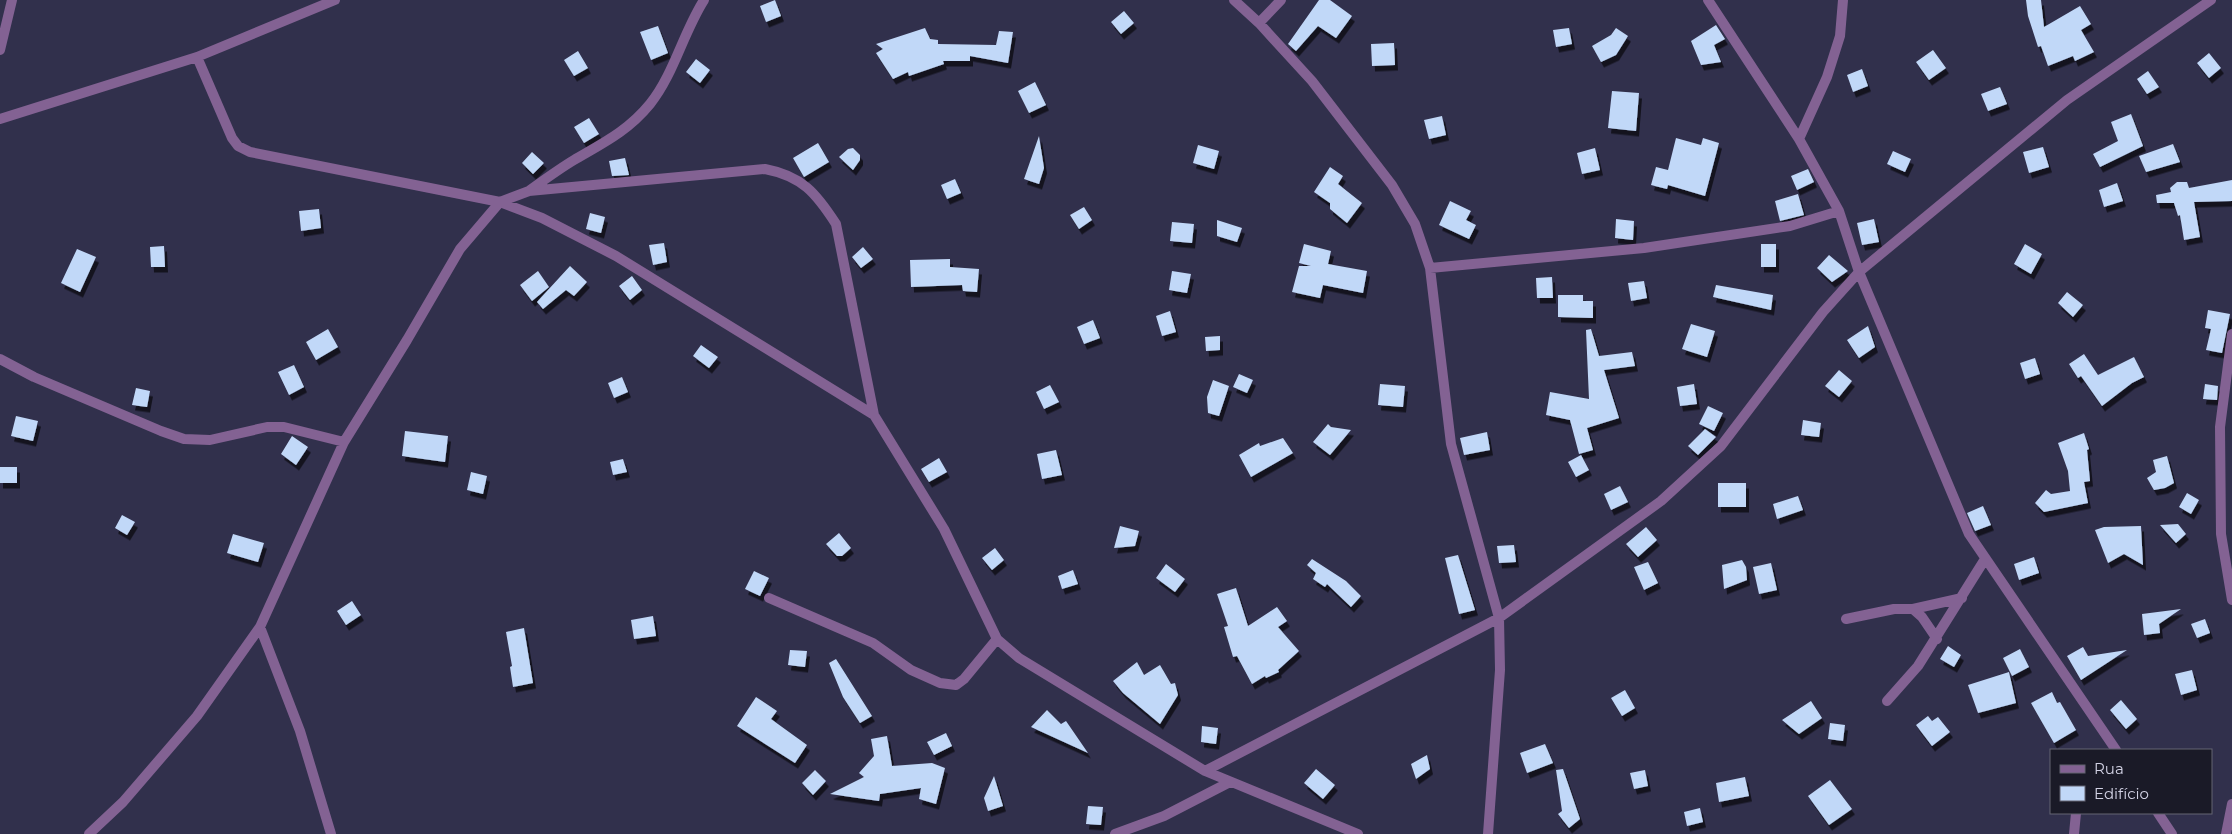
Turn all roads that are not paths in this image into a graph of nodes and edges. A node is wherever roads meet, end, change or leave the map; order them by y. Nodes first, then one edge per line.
1 (12, 0) edge
2 (335, 0) edge
3 (704, 0) edge
4 (1234, 0) edge
5 (1281, 0) edge
6 (1708, 0) edge
7 (1843, 0) edge
8 (2211, 0) edge
9 (1259, 23) junction
10 (0, 50) edge
11 (197, 57) junction
12 (0, 119) edge
13 (1800, 139) junction
14 (529, 191) junction
15 (500, 202) junction
16 (1839, 211) junction
17 (1430, 268) junction
18 (1860, 272) junction
19 (2232, 334) edge
20 (0, 359) edge
21 (874, 416) junction
22 (344, 442) junction
23 (1986, 559) junction
24 (769, 598) dead end
25 (1962, 598) junction
26 (2232, 600) edge
27 (1913, 609) junction
28 (1498, 618) junction
29 (1846, 619) dead end
30 (260, 627) junction
31 (997, 639) junction
32 (1937, 639) junction
33 (1887, 702) dead end
34 (2115, 749) edge
35 (1205, 771) junction
36 (1230, 782) junction
37 (2232, 804) edge
38 (2076, 814) edge
39 (2159, 814) edge
40 (89, 834) edge
41 (330, 834) edge
42 (1115, 834) edge
43 (1358, 834) edge
44 (1488, 834) edge
45 (2074, 834) edge
46 (2172, 834) edge
47 (2226, 834) edge

1 - 10 street
2 - 11 street
3 - 14 street
4 - 9 street
5 - 9 street
6 - 13 street
7 - 13 street
8 - 18 street
9 - 17 street
11 - 12 street
11 - 15 street
13 - 16 street
14 - 15 street
14 - 21 street
15 - 21 street
15 - 22 street
16 - 17 street
16 - 18 street
17 - 28 street
18 - 23 street
18 - 28 street
19 - 26 street
20 - 22 street
21 - 31 street
22 - 30 street
23 - 25 street
23 - 34 street
24 - 31 street
25 - 27 street
25 - 32 street
27 - 29 street
27 - 32 street
28 - 35 street
28 - 44 street
30 - 40 street
30 - 41 street
31 - 35 street
32 - 33 street
35 - 36 street
36 - 42 street
36 - 43 street
37 - 47 street
38 - 45 street
39 - 46 street

